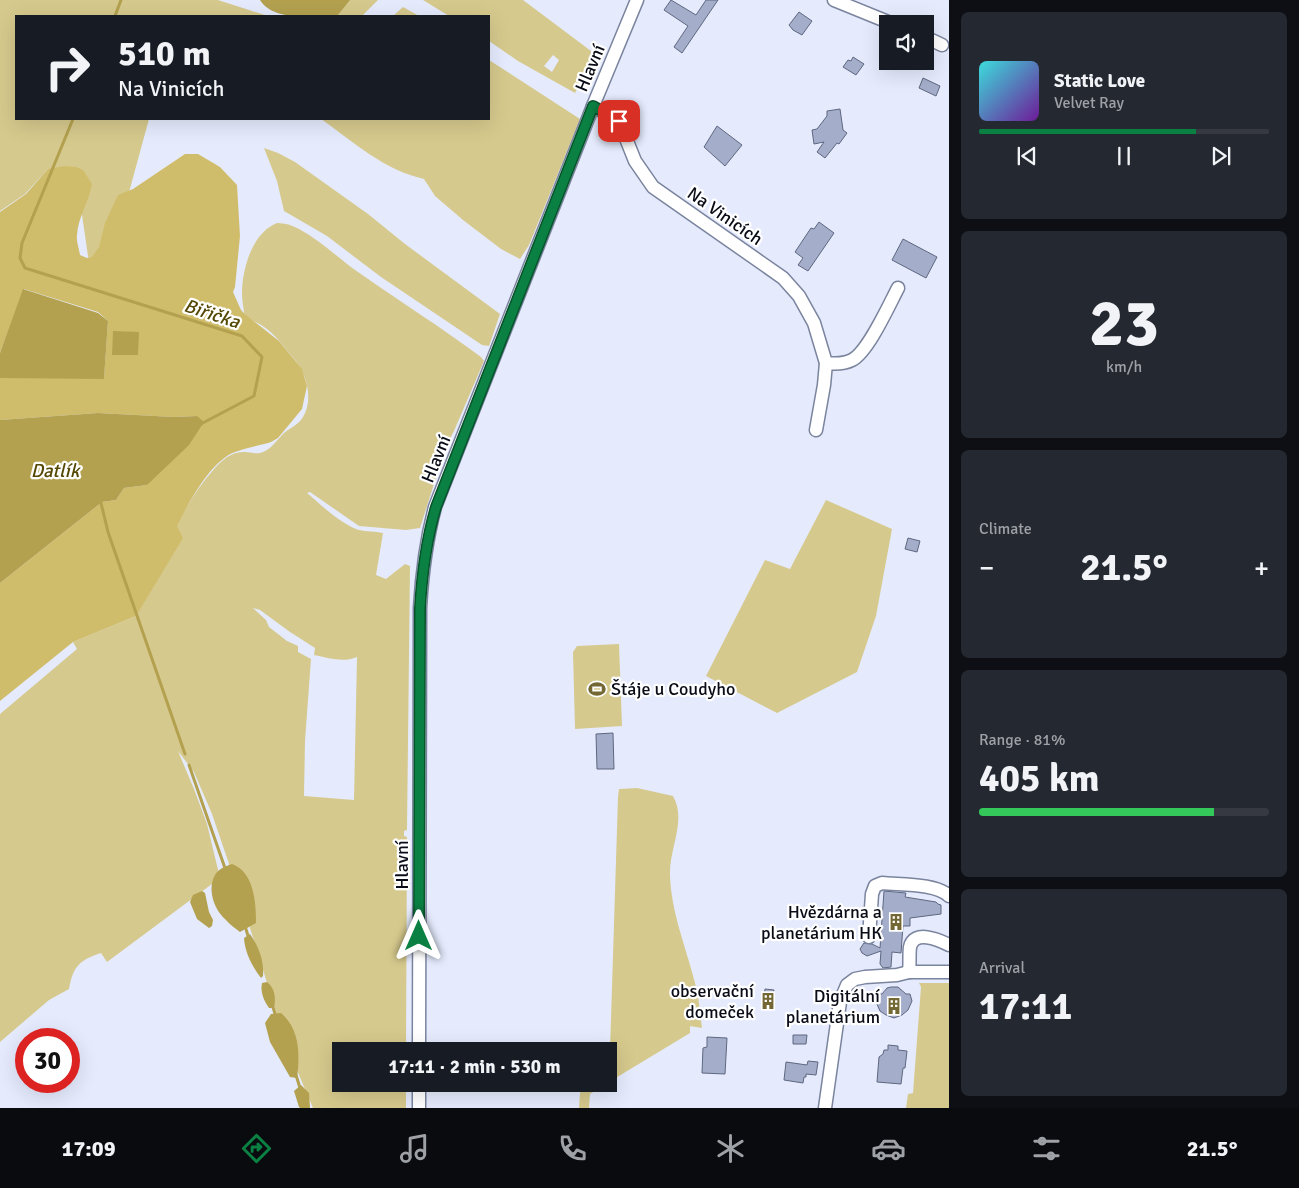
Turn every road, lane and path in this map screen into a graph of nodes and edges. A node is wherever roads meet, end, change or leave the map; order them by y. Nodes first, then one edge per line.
1 (638, 0) edge
2 (834, 0) edge
3 (879, 18) edge
4 (934, 42) edge
5 (942, 45) dead end
6 (593, 106) junction
7 (898, 288) dead end
8 (826, 363) junction
9 (816, 430) dead end
10 (949, 896) edge
11 (869, 938) dead end
12 (949, 945) edge
13 (910, 972) junction
14 (949, 972) edge
15 (419, 1042) edge
16 (419, 1092) edge
17 (418, 1108) edge
18 (825, 1108) edge

1 - 6 street, Hlavní
2 - 3 street
4 - 5 street
6 - 8 street, Na Vinicích
6 - 15 street, Hlavní
7 - 8 street
8 - 9 street, Na Vinicích
10 - 11 street
12 - 13 street
13 - 14 street
13 - 18 street
16 - 17 street

